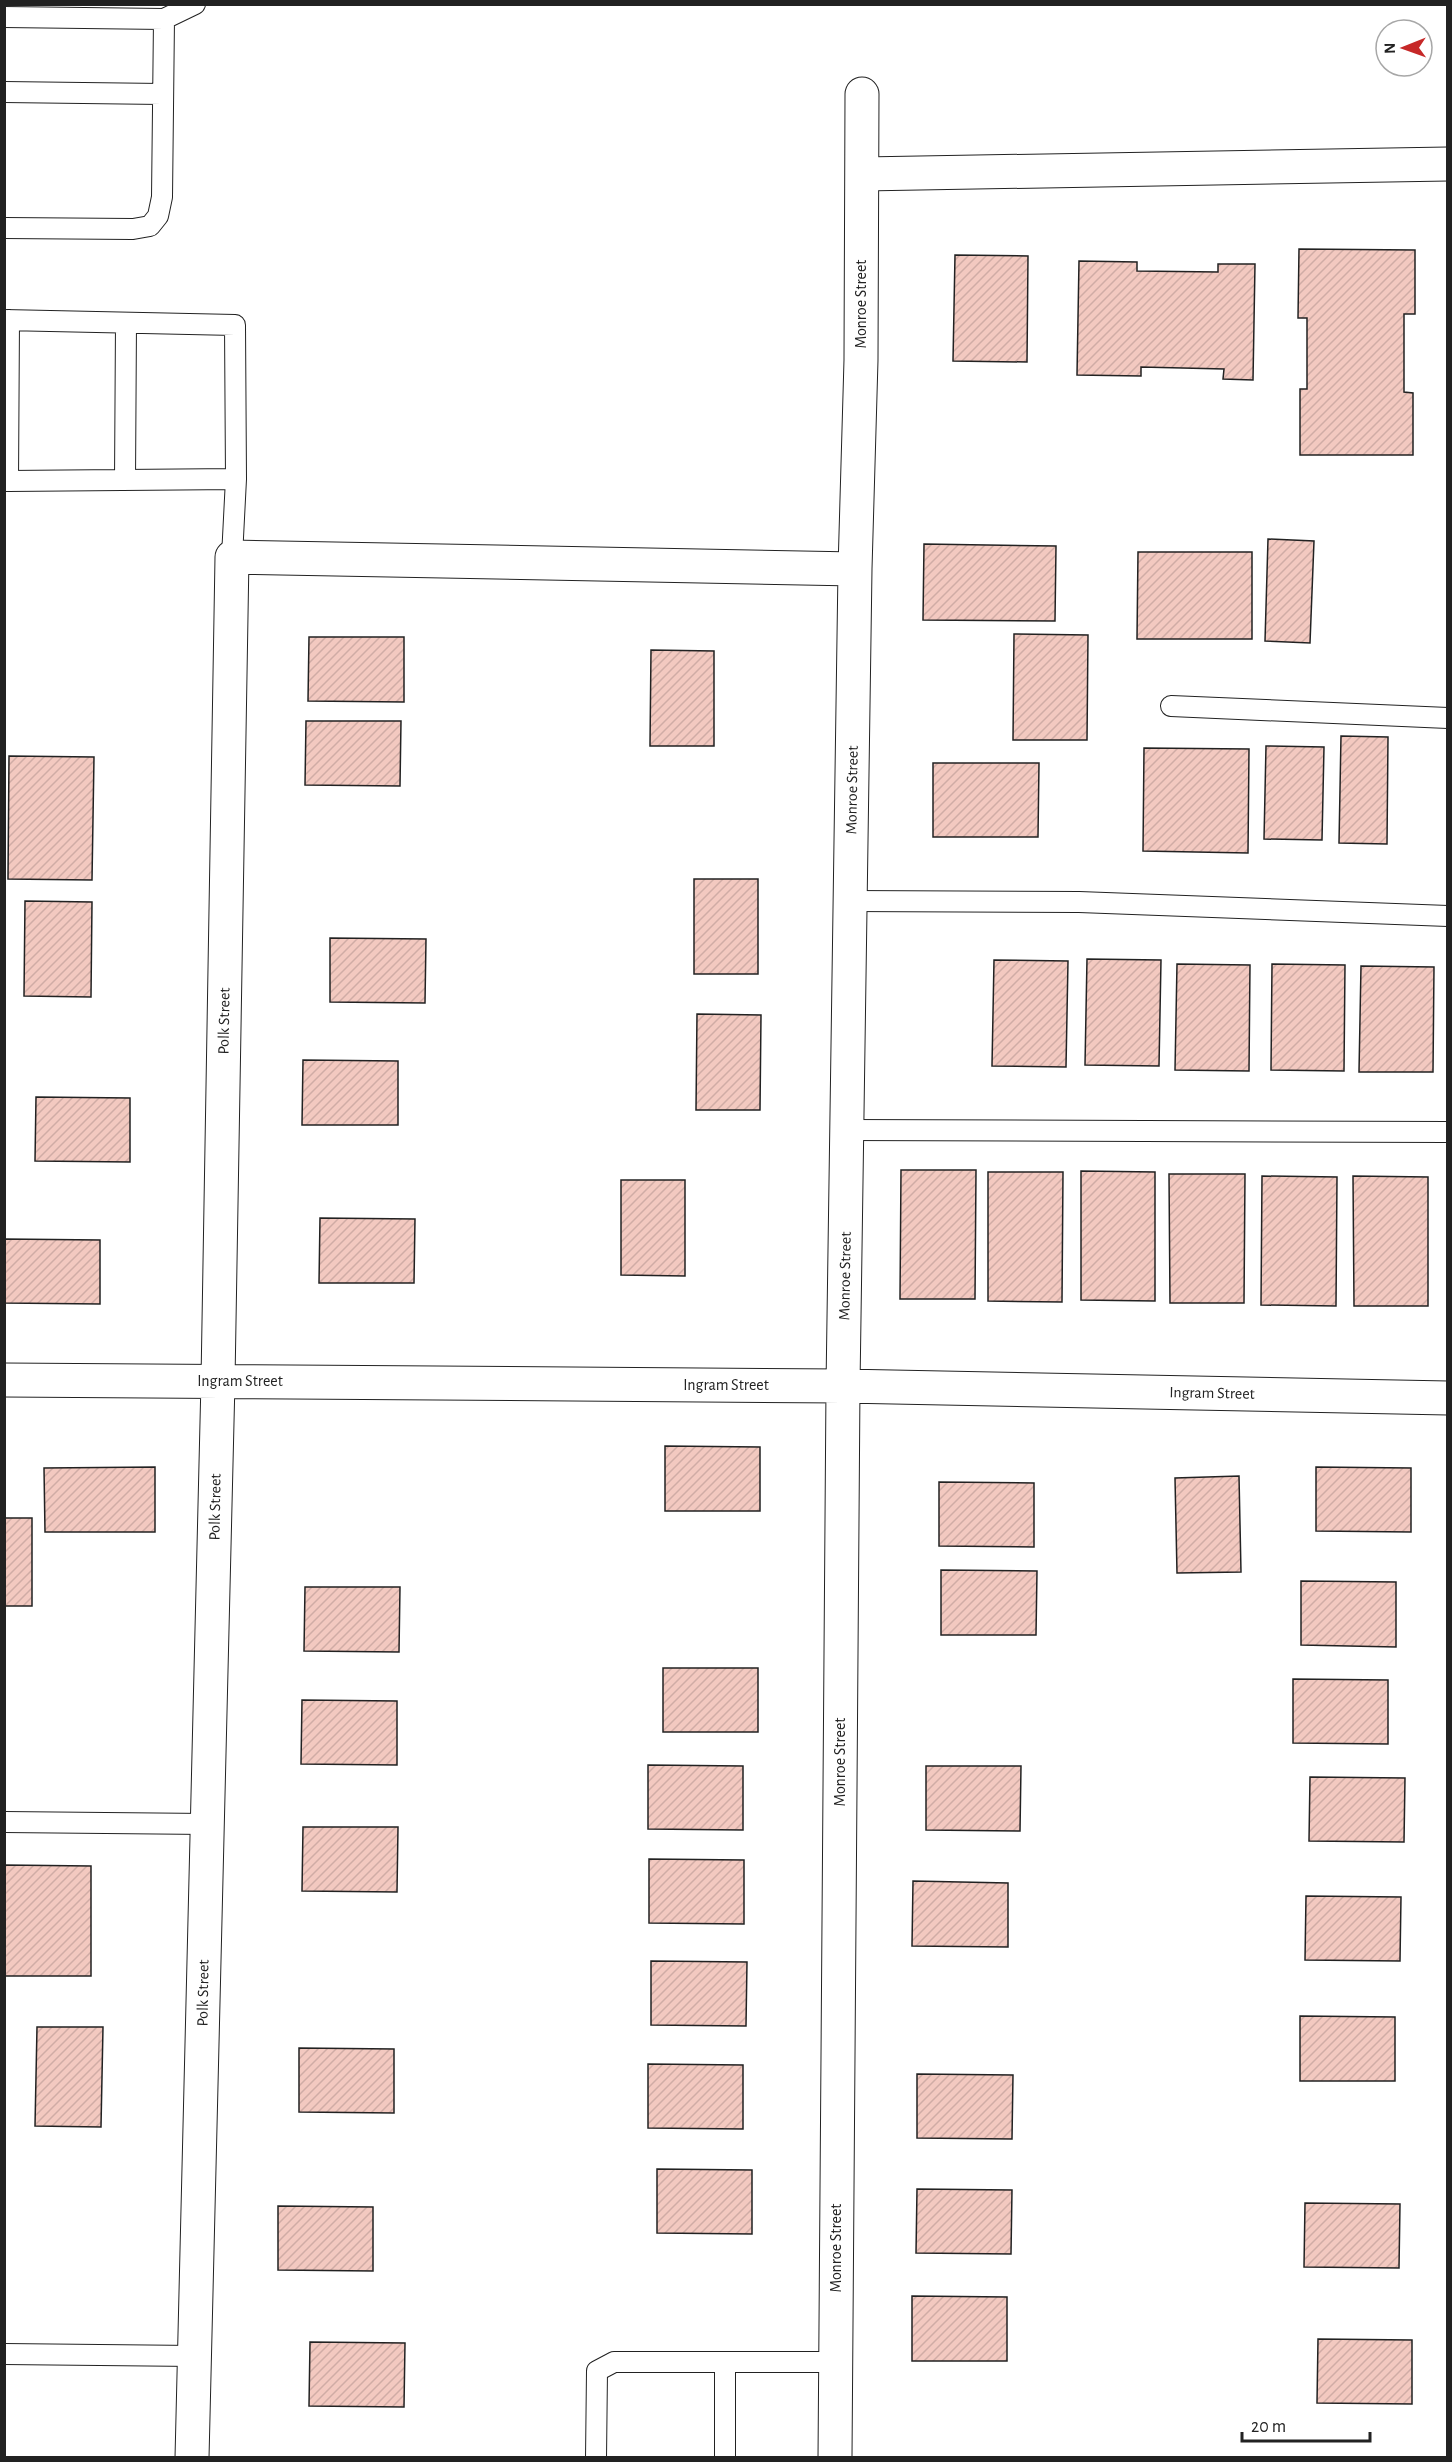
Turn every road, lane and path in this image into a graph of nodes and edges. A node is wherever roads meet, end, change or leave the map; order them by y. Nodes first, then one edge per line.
1 (195, 4) edge
2 (66, 11) edge
3 (4, 17) edge
4 (164, 19) junction
5 (4, 92) edge
6 (162, 94) junction
7 (862, 94) dead end
8 (1448, 164) edge
9 (863, 174) junction
10 (4, 228) edge
11 (7, 320) edge
12 (126, 323) junction
13 (236, 479) junction
14 (125, 480) junction
15 (6, 481) edge
16 (232, 557) junction
17 (855, 569) junction
18 (1170, 706) dead end
19 (1448, 717) edge
20 (850, 901) junction
21 (1448, 916) edge
22 (847, 1130) junction
23 (1448, 1132) edge
24 (4, 1380) edge
25 (218, 1381) junction
26 (843, 1386) junction
27 (1448, 1398) edge
28 (4, 1822) edge
29 (207, 1824) junction
30 (4, 2354) edge
31 (195, 2356) junction
32 (835, 2362) junction
33 (725, 2363) junction
34 (192, 2457) edge
35 (596, 2457) edge
36 (724, 2457) edge
37 (835, 2457) edge

1 - 4 lane
2 - 3 lane
2 - 4 lane
4 - 6 lane
5 - 6 lane
6 - 10 lane
7 - 9 street, Monroe Street
8 - 9 street
9 - 17 street, Monroe Street
11 - 12 lane
11 - 15 lane
12 - 13 lane
12 - 14 lane
13 - 14 lane
13 - 16 lane
14 - 15 lane
16 - 17 street
16 - 25 street, Polk Street
17 - 20 street, Monroe Street
18 - 19 lane
20 - 21 lane
20 - 22 street, Monroe Street
22 - 23 lane
22 - 26 street, Monroe Street
24 - 25 street, Ingram Street
25 - 26 street, Ingram Street
25 - 29 street, Polk Street
26 - 27 street, Ingram Street
26 - 32 street, Monroe Street
28 - 29 lane
29 - 31 street, Polk Street
30 - 31 lane
31 - 34 street, Polk Street
32 - 33 lane
32 - 37 street, Monroe Street
33 - 35 lane
33 - 36 lane

